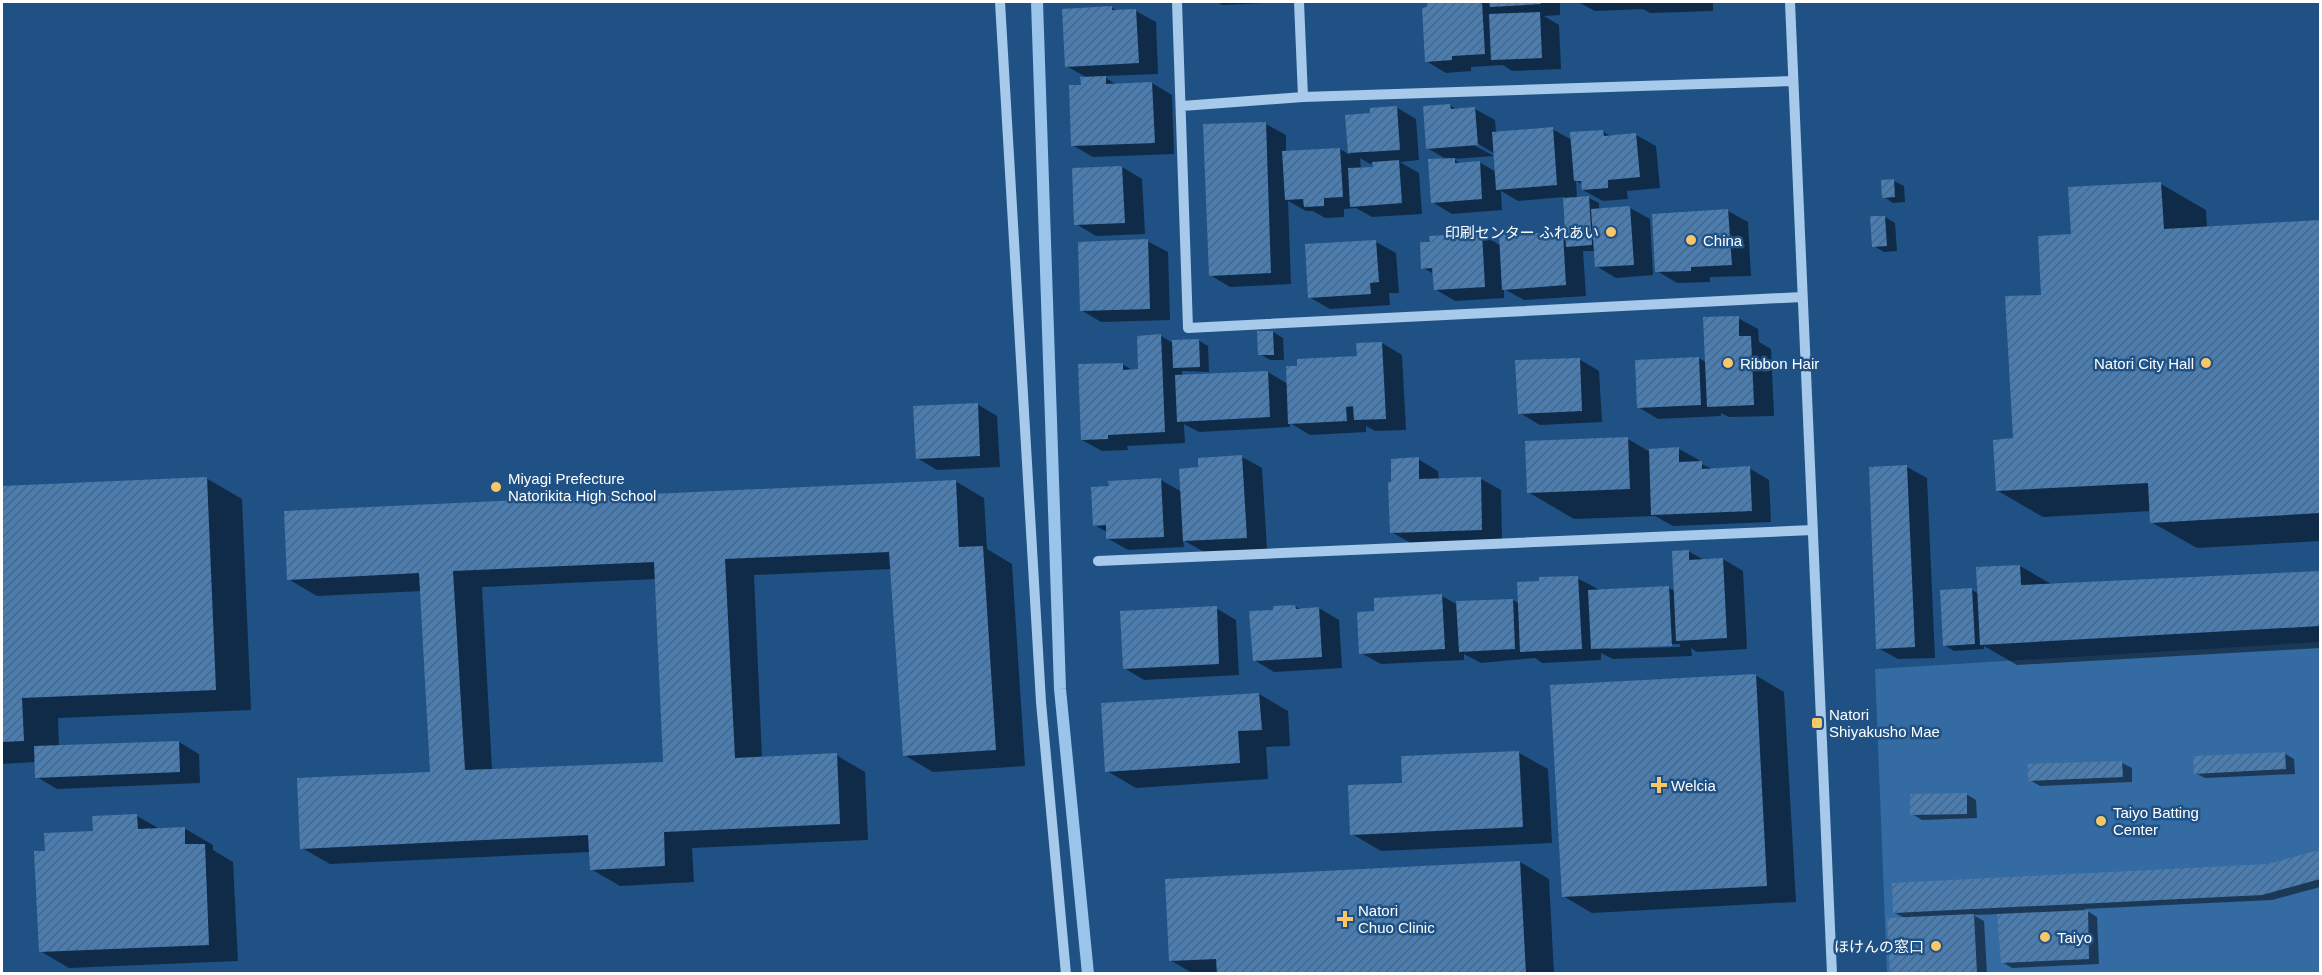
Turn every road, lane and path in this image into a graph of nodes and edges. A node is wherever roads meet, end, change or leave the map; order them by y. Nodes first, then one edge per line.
1 (1000, 2) edge
2 (1177, 2) edge
3 (1299, 2) edge
4 (1790, 2) edge
5 (1793, 81) junction
6 (1303, 97) junction
7 (1182, 106) junction
8 (1802, 297) junction
9 (1813, 530) junction
10 (1098, 561) dead end
11 (1066, 974) edge
12 (1832, 974) edge

1 - 11 street
2 - 7 street
3 - 6 street
4 - 5 street
5 - 6 street
5 - 8 street
6 - 7 street
7 - 8 street
8 - 9 street
9 - 10 street
9 - 12 street

